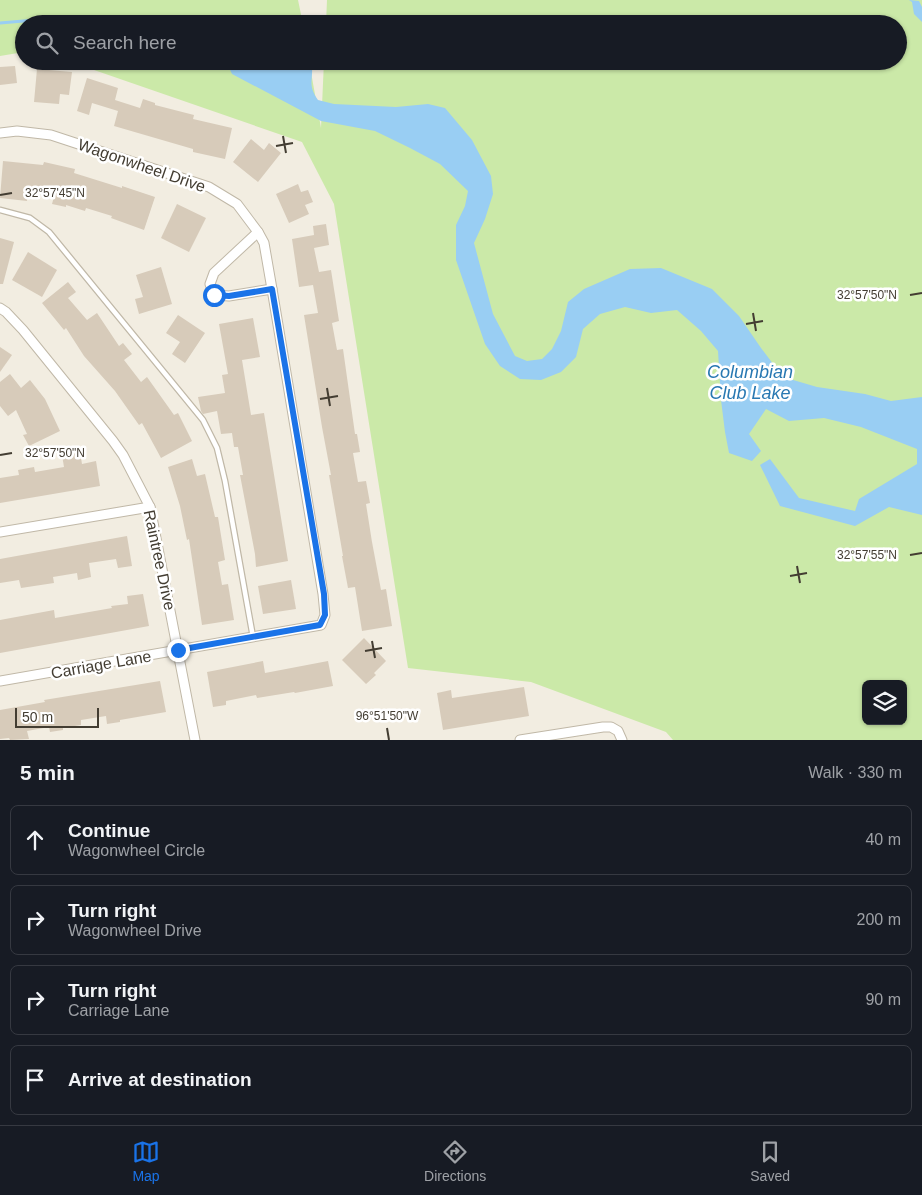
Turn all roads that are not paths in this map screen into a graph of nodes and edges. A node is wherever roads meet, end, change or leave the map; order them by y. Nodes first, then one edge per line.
1 (0, 134) edge
2 (0, 210) edge
3 (258, 232) junction
4 (272, 289) junction
5 (0, 308) edge
6 (150, 507) junction
7 (0, 532) edge
8 (320, 625) joint
9 (254, 637) junction
10 (178, 650) junction
11 (0, 682) edge
12 (195, 740) edge
13 (520, 740) edge
14 (622, 740) edge

1 - 3 street, Wagonwheel Drive
2 - 9 lane
3 - 4 street, Wagonwheel Drive
3 - 4 street
4 - 8 street, Wagonwheel Drive
5 - 6 street, Raintree Drive
6 - 7 street
6 - 10 street, Raintree Drive
8 - 9 street, Carriage Lane
9 - 10 street, Carriage Lane
10 - 11 street, Carriage Lane
10 - 12 street, Raintree Drive
13 - 14 street

